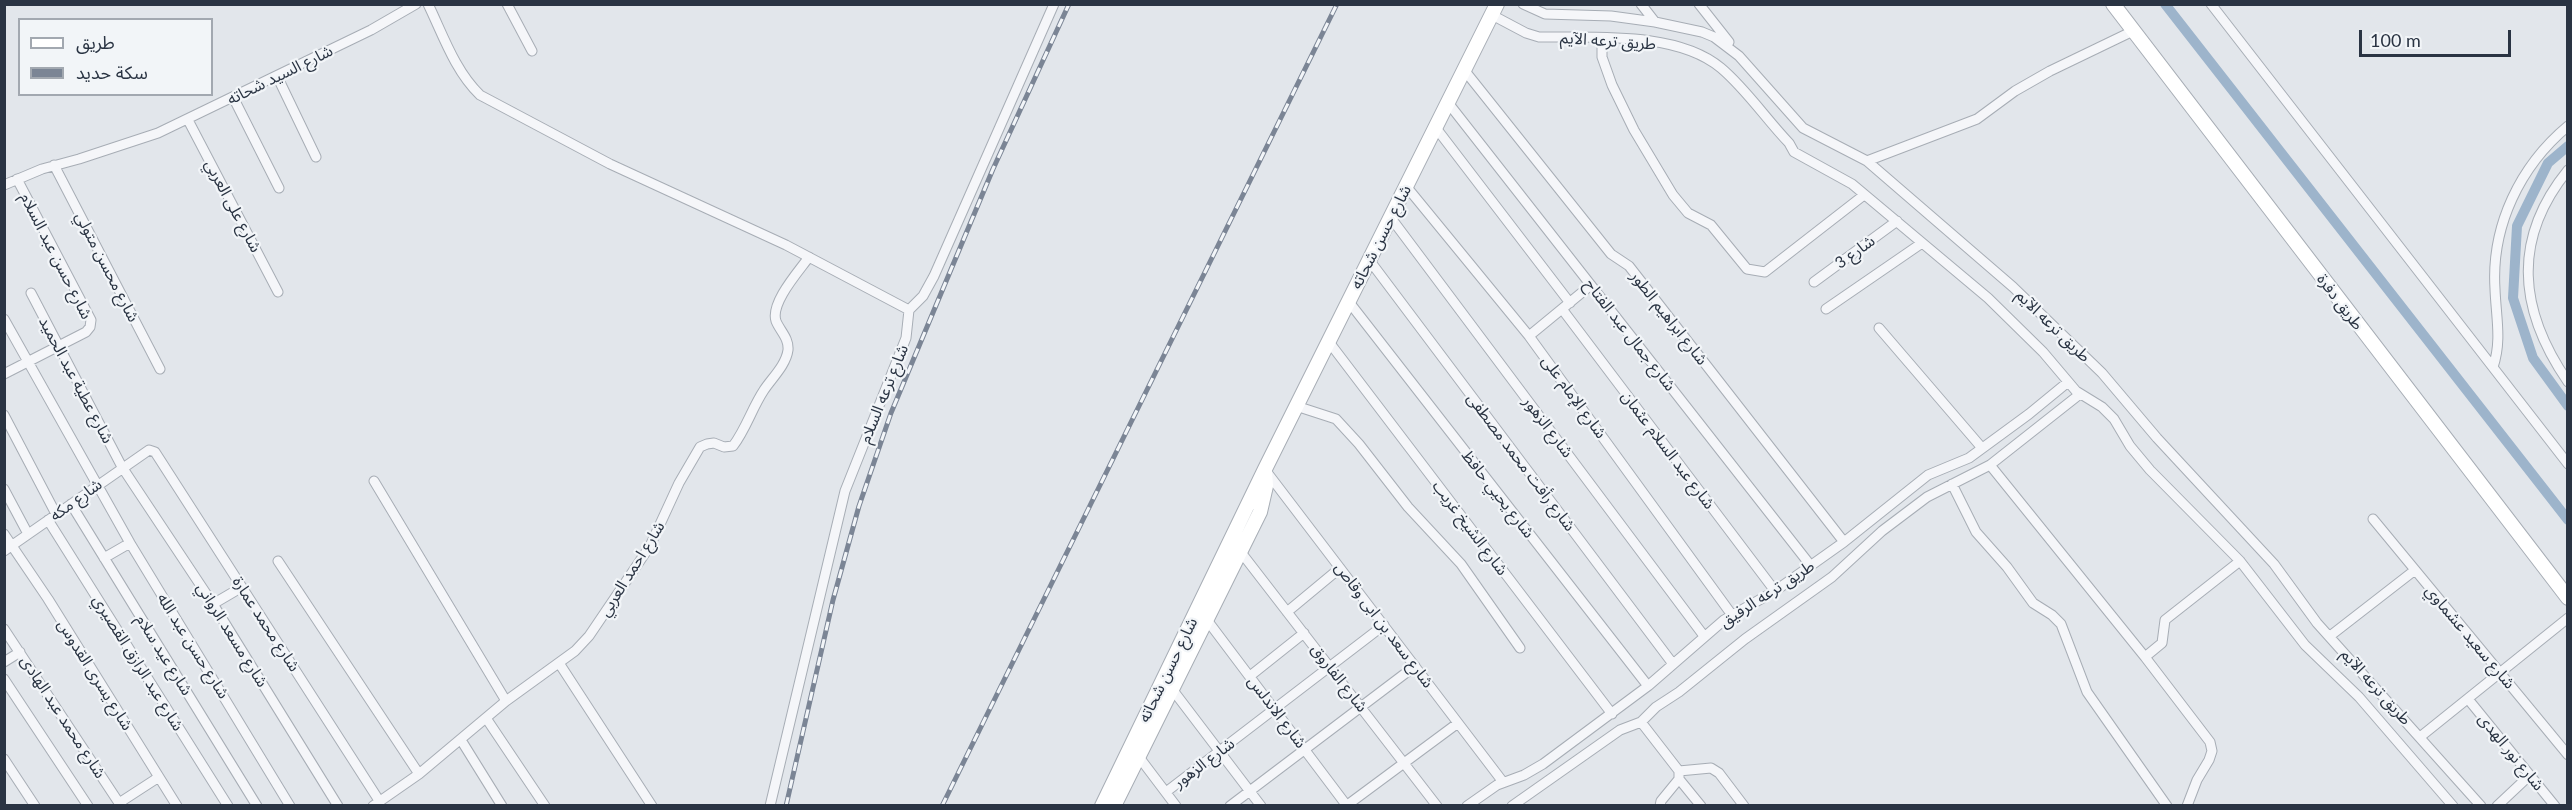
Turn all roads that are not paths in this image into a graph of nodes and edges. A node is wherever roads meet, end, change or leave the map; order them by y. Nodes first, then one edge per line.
1 (416, 4) edge
2 (428, 4) edge
3 (507, 4) edge
4 (1054, 4) edge
5 (1523, 4) edge
6 (1585, 4) edge
7 (1641, 4) edge
8 (1699, 4) edge
9 (2113, 4) edge
10 (2211, 4) edge
11 (1495, 10) edge
12 (1593, 15) junction
13 (1655, 22) junction
14 (2133, 31) junction
15 (1602, 38) junction
16 (532, 51) dead end
17 (1740, 56) junction
18 (1465, 71) junction
19 (277, 76) junction
20 (233, 97) junction
21 (1449, 104) junction
22 (188, 120) junction
23 (2568, 126) edge
24 (1436, 128) junction
25 (316, 157) dead end
26 (1867, 160) junction
27 (54, 165) junction
28 (2568, 170) edge
29 (17, 179) junction
30 (4, 185) edge
31 (1407, 186) junction
32 (279, 189) dead end
33 (1864, 195) junction
34 (1391, 218) junction
35 (1897, 221) junction
36 (1922, 243) junction
37 (809, 257) junction
38 (1370, 261) junction
39 (1814, 282) dead end
40 (1591, 285) junction
41 (278, 292) dead end
42 (31, 293) dead end
43 (1349, 302) junction
44 (1566, 306) junction
45 (1826, 309) dead end
46 (909, 310) junction
47 (4, 319) edge
48 (1879, 328) dead end
49 (1529, 336) junction
50 (1329, 342) junction
51 (59, 347) junction
52 (28, 362) junction
53 (2493, 367) junction
54 (160, 369) dead end
55 (4, 374) edge
56 (2068, 382) junction
57 (2568, 382) edge
58 (2080, 394) junction
59 (1296, 406) junction
60 (4, 415) edge
61 (1982, 448) junction
62 (149, 450) joint
63 (2568, 464) edge
64 (1990, 465) junction
65 (122, 467) junction
66 (1265, 469) junction
67 (374, 481) dead end
68 (1952, 484) junction
69 (96, 486) junction
70 (4, 489) edge
71 (71, 504) junction
72 (52, 517) junction
73 (2373, 519) dead end
74 (4, 534) edge
75 (28, 534) junction
76 (1844, 542) junction
77 (130, 543) junction
78 (8, 548) edge
79 (1240, 551) junction
80 (104, 558) junction
81 (278, 561) dead end
82 (2240, 561) junction
83 (1811, 566) junction
84 (1340, 568) junction
85 (2415, 570) junction
86 (242, 587) junction
87 (1775, 591) junction
88 (2568, 598) edge
89 (213, 604) junction
90 (1287, 612) junction
91 (1732, 615) junction
92 (2568, 618) edge
93 (1207, 620) junction
94 (1384, 625) junction
95 (4, 629) edge
96 (1304, 633) junction
97 (1704, 636) junction
98 (2330, 636) junction
99 (1520, 648) dead end
100 (20, 652) junction
101 (2145, 657) junction
102 (4, 662) edge
103 (559, 663) junction
104 (1673, 664) junction
105 (1415, 666) junction
106 (1330, 667) junction
107 (2500, 673) junction
108 (1250, 676) junction
109 (4, 680) edge
110 (1648, 686) junction
111 (1172, 689) junction
112 (2468, 699) junction
113 (506, 701) junction
114 (1361, 707) junction
115 (1275, 709) junction
116 (1612, 714) junction
117 (486, 718) junction
118 (1641, 722) junction
119 (1458, 723) junction
120 (2420, 737) junction
121 (461, 740) junction
122 (1305, 749) junction
123 (1220, 751) junction
124 (2568, 755) edge
125 (1139, 757) junction
126 (4, 759) edge
127 (1404, 763) junction
128 (419, 774) junction
129 (1679, 775) junction
130 (2530, 775) junction
131 (159, 777) junction
132 (1503, 782) junction
133 (1250, 790) junction
134 (1166, 792) junction
135 (377, 803) edge
136 (120, 804) edge
137 (1346, 805) edge
138 (35, 806) edge
139 (88, 806) edge
140 (177, 806) edge
141 (228, 806) edge
142 (257, 806) edge
143 (290, 806) edge
144 (338, 806) edge
145 (502, 806) edge
146 (545, 806) edge
147 (652, 806) edge
148 (770, 806) edge
149 (1102, 806) edge
150 (1114, 806) edge
151 (1176, 806) edge
152 (1230, 806) edge
153 (1261, 806) edge
154 (1437, 806) edge
155 (1467, 806) edge
156 (1512, 806) edge
157 (1660, 806) edge
158 (1701, 806) edge
159 (1744, 806) edge
160 (2167, 806) edge
161 (2187, 806) edge
162 (2453, 806) edge
163 (2481, 806) edge
164 (2497, 806) edge
165 (2555, 806) edge

1 - 19 street, شارع السيد شحاته
2 - 37 street
3 - 16 street
4 - 46 street
5 - 12 street, طريق ترعه الآيم
6 - 12 street
7 - 13 street
8 - 17 street
9 - 14 main road, طريق دفرة
10 - 53 street
11 - 15 street, طريق ترعه الآيم
11 - 18 main road, شارع حسن شحاته
12 - 13 street, طريق ترعه الآيم
13 - 17 street, طريق ترعه الآيم
14 - 26 street
14 - 88 main road, طريق دفرة
15 - 33 street, طريق ترعه الآيم
15 - 33 street
17 - 26 street, طريق ترعه الآيم
18 - 21 main road, شارع حسن شحاته
18 - 76 street, شارع ابراهيم الطور
19 - 20 street, شارع السيد شحاته
19 - 25 street
20 - 22 street, شارع السيد شحاته
20 - 32 street
21 - 24 main road, شارع حسن شحاته
21 - 40 street, شارع جمال عبد الفتاح
22 - 27 street, شارع السيد شحاته
22 - 41 street, شارع على العربي
23 - 53 street
24 - 31 main road, شارع حسن شحاته
24 - 44 street, شارع عبد السلام عثمان
26 - 98 street, طريق ترعه الآيم
27 - 29 street, شارع السيد شحاته
27 - 54 street, شارع محسن متولي
28 - 57 street
29 - 30 street, شارع السيد شحاته
29 - 51 street, شارع حسن عبد السلام
31 - 34 main road, شارع حسن شحاته
31 - 49 street, شارع الإمام على
33 - 35 street, طريق ترعه الآيم
34 - 38 main road, شارع حسن شحاته
34 - 97 street, شارع الزهور
35 - 36 street, طريق ترعه الآيم
35 - 39 street, شارع 3
36 - 45 street
36 - 56 street, طريق ترعه الآيم
37 - 46 street
37 - 103 street, شارع احمد العربي
38 - 43 main road, شارع حسن شحاته
38 - 104 street, شارع رأفت محمد مصطفى
40 - 44 street
40 - 83 street, شارع جمال عبد الفتاح
42 - 51 street, شارع عطية عبد الحميد
43 - 50 main road, شارع حسن شحاته
43 - 110 street, شارع يحيي حافظ
44 - 49 street
44 - 87 street, شارع عبد السلام عثمان
46 - 148 street, شارع ترعه السلام
47 - 52 street, شارع حسن عبد الله
48 - 61 street
49 - 91 street, شارع الإمام على
50 - 59 main road, شارع حسن شحاته
50 - 116 street, شارع الشيخ غريب
51 - 52 street
51 - 65 street, شارع عطية عبد الحميد
52 - 55 street
52 - 69 street, شارع حسن عبد الله
53 - 63 street
56 - 58 street, طريق ترعه الآيم
56 - 61 street, طريق ترعه الرفيق
58 - 64 street, طريق ترعه الرفيق
58 - 82 street, طريق ترعه الآيم
59 - 66 main road, شارع حسن شحاته
59 - 99 street
60 - 72 street, شارع عبد الرازق القصيري
61 - 76 street, طريق ترعه الرفيق
62 - 65 street, شارع مكه
62 - 86 street, شارع محمد عمارة
64 - 68 street, طريق ترعه الرفيق
64 - 101 street
65 - 69 street, شارع مكه
65 - 89 street, شارع مسعد الرواني
66 - 79 main road, شارع حسن شحاته
66 - 84 street, شارع سعد بن ابى وقاص
66 - 149 main road, شارع حسن شحاته
67 - 113 street
68 - 118 street, طريق ترعه الرفيق
68 - 160 street
69 - 71 street, شارع مكه
69 - 77 street, شارع حسن عبد الله
70 - 75 street
71 - 72 street, شارع مكه
71 - 80 street, شارع عيد سلام
72 - 75 street, شارع مكه
72 - 141 street, شارع عبد الرازق القصيري
73 - 85 street, شارع سعيد عشماوي
74 - 78 street, شارع يسرى القدوس
75 - 78 street, شارع مكه
76 - 83 street, طريق ترعه الرفيق
77 - 80 street
77 - 143 street, شارع حسن عبد الله
78 - 131 street, شارع يسرى القدوس
79 - 90 street, شارع الفاروق
79 - 93 main road, شارع حسن شحاته
80 - 142 street, شارع عيد سلام
81 - 128 street
82 - 101 street
82 - 162 street, طريق ترعه الآيم
83 - 87 street, طريق ترعه الرفيق
84 - 90 street
84 - 94 street, شارع سعد بن ابى وقاص
85 - 98 street
85 - 107 street, شارع سعيد عشماوي
86 - 89 street
86 - 135 street, شارع محمد عمارة
87 - 91 street, طريق ترعه الرفيق
89 - 144 street, شارع مسعد الرواني
90 - 96 street, شارع الفاروق
91 - 97 street, طريق ترعه الرفيق
92 - 107 street
93 - 108 street, شارع الاندلس
93 - 111 main road, شارع حسن شحاته
94 - 105 street, شارع سعد بن ابى وقاص
94 - 106 street, شارع الزهور
95 - 100 street, شارع محمد عبد الهادى
96 - 106 street, شارع الفاروق
96 - 108 street
97 - 104 street, طريق ترعه الرفيق
98 - 120 street, طريق ترعه الآيم
100 - 102 street
100 - 136 street, شارع محمد عبد الهادى
101 - 161 street
103 - 113 street, شارع احمد العربي
103 - 147 street
104 - 110 street, طريق ترعه الرفيق
105 - 114 street
105 - 119 street, شارع سعد بن ابى وقاص
106 - 114 street, شارع الفاروق
106 - 115 street, شارع الزهور
107 - 112 street
107 - 124 street, شارع سعيد عشماوي
108 - 115 street, شارع الاندلس
109 - 139 street
110 - 116 street, طريق ترعه الرفيق
111 - 123 street
111 - 125 main road, شارع حسن شحاته
112 - 120 street
112 - 130 street, شارع نور الهدى
113 - 117 street, شارع احمد العربي
114 - 122 street
114 - 127 street, شارع الفاروق
115 - 122 street, شارع الاندلس
115 - 123 street, شارع الزهور
116 - 132 street, طريق ترعه الرفيق
117 - 121 street, شارع احمد العربي
117 - 146 street
118 - 129 street
118 - 156 street, طريق ترعه الرفيق
119 - 127 street
119 - 132 street, شارع سعد بن ابى وقاص
120 - 163 street, طريق ترعه الآيم
121 - 128 street, شارع احمد العربي
121 - 145 street
122 - 133 street
122 - 137 street, شارع الاندلس
123 - 133 street
123 - 134 street, شارع الزهور
125 - 134 street
125 - 150 main road, شارع حسن شحاته
126 - 138 street
127 - 137 street
127 - 154 street, شارع الفاروق
128 - 135 street, شارع احمد العربي
129 - 157 street
129 - 158 street
129 - 159 street
130 - 164 street
130 - 165 street, شارع نور الهدى
131 - 136 street
131 - 140 street, شارع يسرى القدوس
132 - 155 street, طريق ترعه الرفيق
133 - 152 street
133 - 153 street
134 - 151 street

